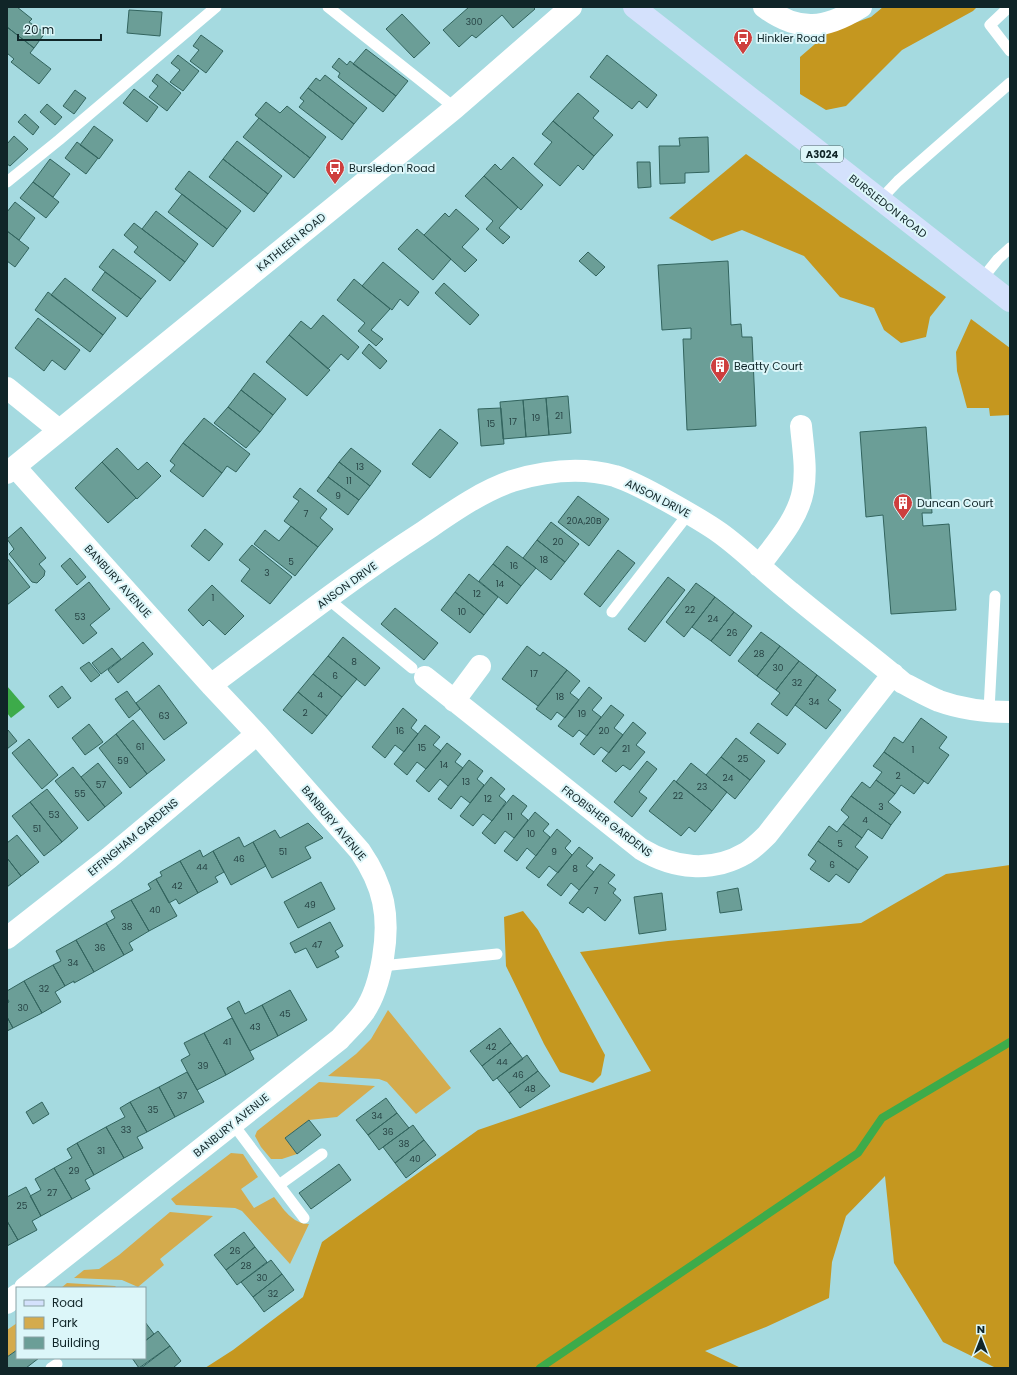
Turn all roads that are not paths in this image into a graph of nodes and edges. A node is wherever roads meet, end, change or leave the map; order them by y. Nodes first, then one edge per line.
1 (216, 7) edge
2 (328, 7) edge
3 (571, 7) edge
4 (634, 7) edge
5 (764, 7) edge
6 (862, 7) edge
7 (1009, 7) edge
8 (1010, 51) edge
9 (1010, 83) edge
10 (455, 108) junction
11 (7, 182) edge
12 (880, 200) junction
13 (1010, 248) edge
14 (982, 279) junction
15 (1010, 301) edge
16 (7, 388) edge
17 (801, 426) dead end
18 (59, 430) junction
19 (11, 470) edge
20 (689, 513) junction
21 (759, 566) junction
22 (995, 596) dead end
23 (328, 599) junction
24 (612, 612) dead end
25 (480, 666) dead end
26 (418, 672) joint
27 (893, 674) junction
28 (211, 685) junction
29 (454, 701) junction
30 (989, 710) junction
31 (1010, 712) edge
32 (257, 734) junction
33 (7, 938) edge
34 (498, 954) dead end
35 (382, 966) junction
36 (233, 1124) junction
37 (322, 1154) dead end
38 (279, 1185) junction
39 (304, 1218) dead end
40 (26, 1287) edge
41 (16, 1296) edge
42 (7, 1303) edge

1 - 11 lane
2 - 10 lane
3 - 10 street, KATHLEEN ROAD
4 - 12 main road, BURSLEDON ROAD / A3024
5 - 6 street
7 - 8 lane
9 - 12 lane
10 - 18 street, KATHLEEN ROAD
12 - 14 main road, BURSLEDON ROAD / A3024
13 - 14 lane
14 - 15 main road, BURSLEDON ROAD / A3024
16 - 18 street
17 - 21 street
18 - 19 street, KATHLEEN ROAD
19 - 28 street, BANBURY AVENUE
20 - 21 street, ANSON DRIVE
20 - 23 street, ANSON DRIVE
20 - 24 lane
21 - 27 street, ANSON DRIVE
22 - 30 lane
23 - 26 lane
23 - 28 street, ANSON DRIVE
25 - 29 street
26 - 29 street, FROBISHER GARDENS
27 - 29 street, FROBISHER GARDENS
27 - 30 street, ANSON DRIVE
28 - 32 street, BANBURY AVENUE
30 - 31 street, ANSON DRIVE
32 - 33 street, EFFINGHAM GARDENS
32 - 35 street, BANBURY AVENUE
34 - 35 lane
35 - 36 street, BANBURY AVENUE
36 - 38 lane
36 - 40 street, BANBURY AVENUE
37 - 38 lane
38 - 39 lane
41 - 42 street

